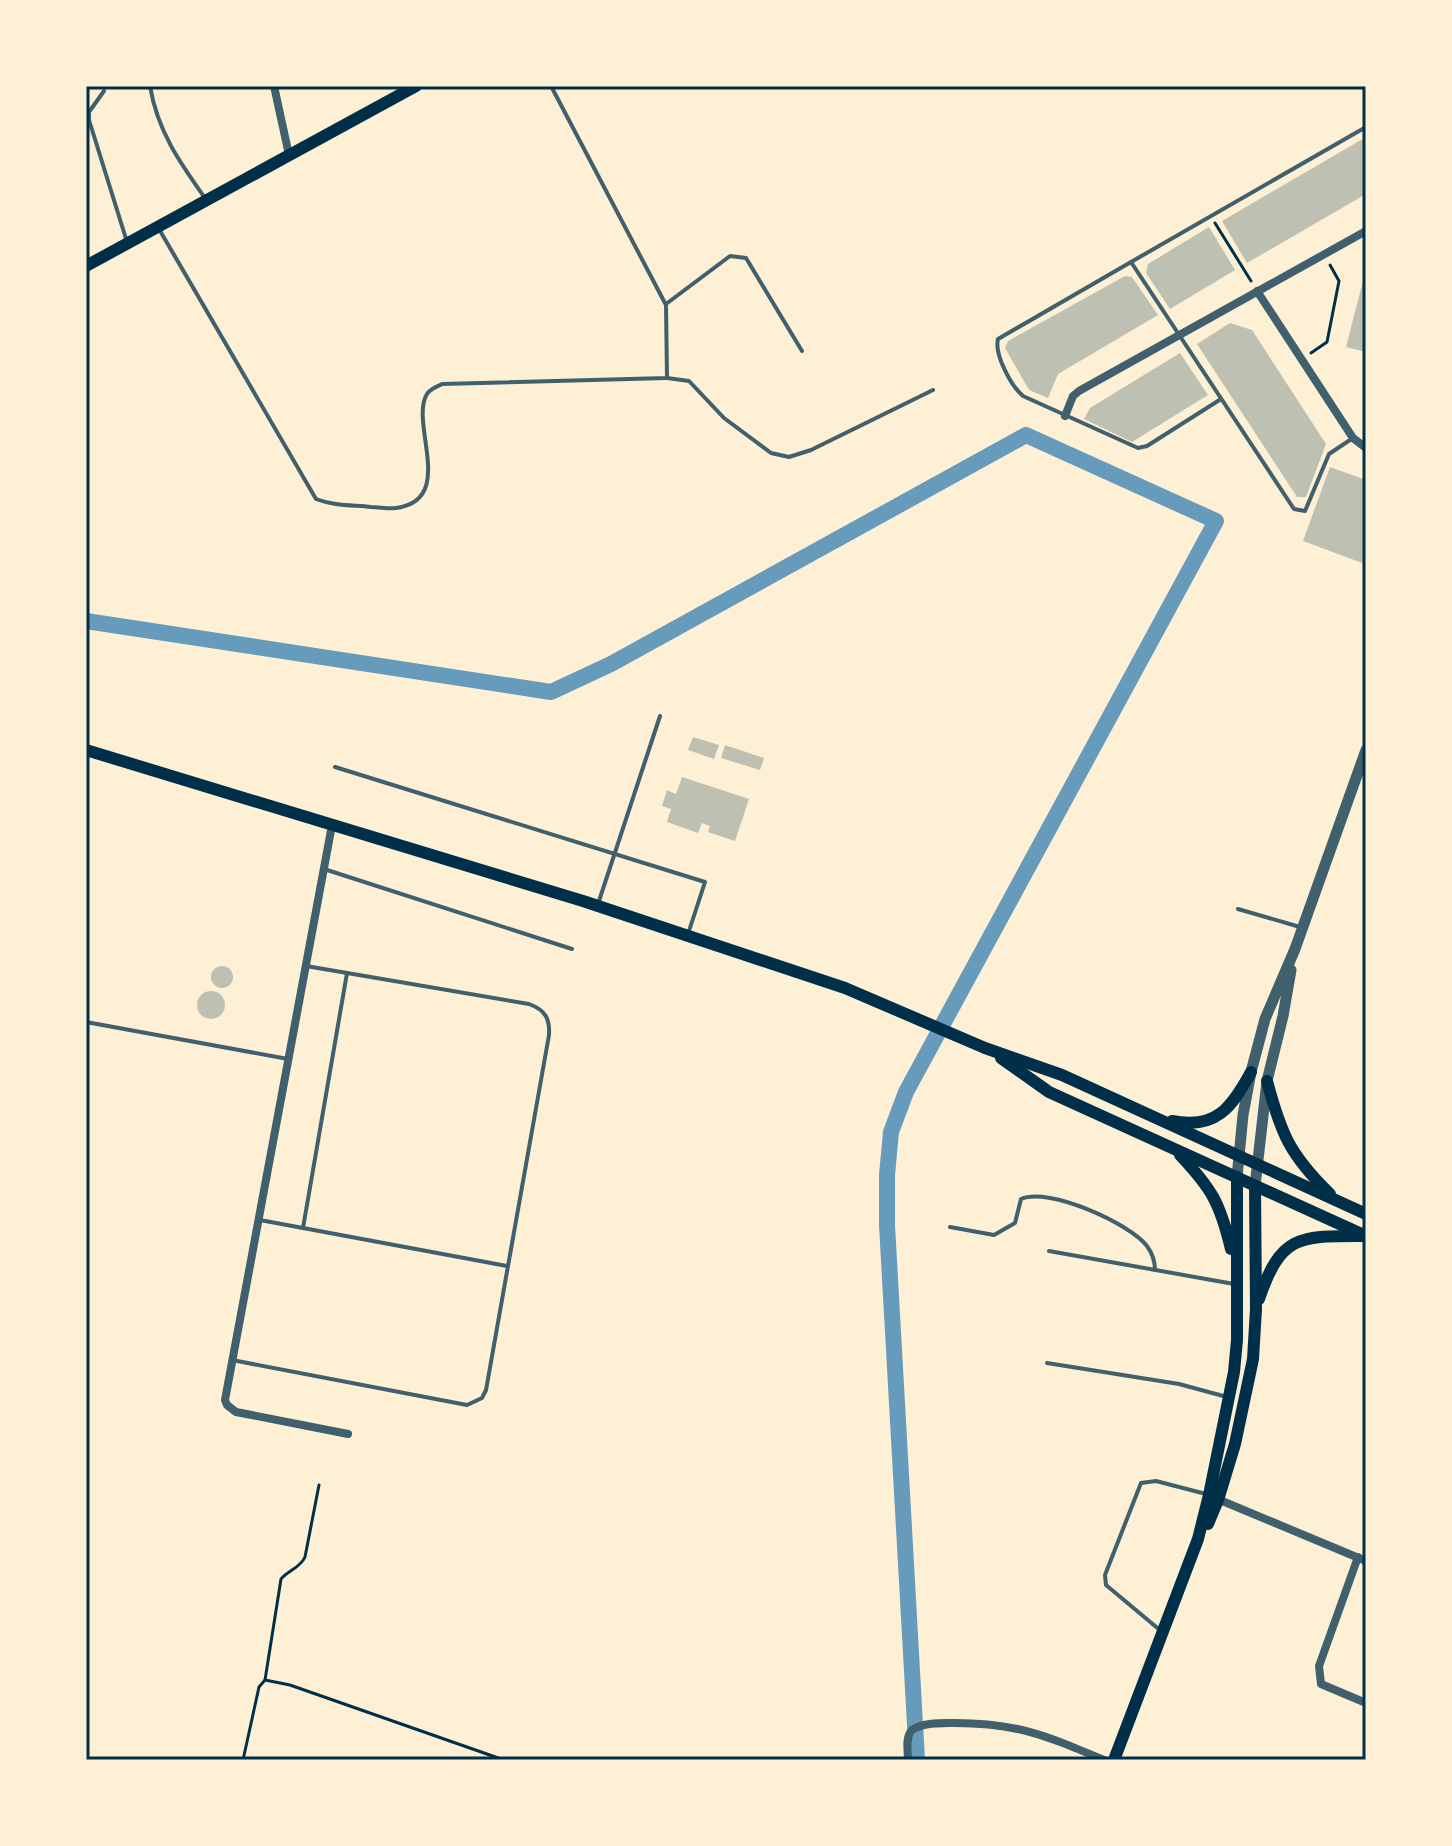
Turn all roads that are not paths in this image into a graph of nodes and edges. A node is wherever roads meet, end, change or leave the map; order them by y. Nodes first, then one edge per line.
1 (150, 86) edge
2 (274, 86) edge
3 (416, 86) edge
4 (551, 86) edge
5 (104, 91) dead end
6 (1366, 127) edge
7 (289, 155) junction
8 (207, 200) junction
9 (158, 227) junction
10 (1366, 231) edge
11 (127, 243) junction
12 (1131, 262) junction
13 (86, 266) edge
14 (1257, 291) junction
15 (666, 305) junction
16 (1179, 335) junction
17 (802, 351) dead end
18 (667, 378) junction
19 (933, 390) dead end
20 (1221, 399) junction
21 (1065, 416) junction
22 (1353, 438) junction
23 (1366, 448) edge
24 (660, 716) dead end
25 (86, 750) edge
26 (1366, 750) edge
27 (335, 767) dead end
28 (332, 825) junction
29 (614, 855) junction
30 (324, 869) junction
31 (597, 906) junction
32 (1238, 909) dead end
33 (1303, 928) junction
34 (687, 935) junction
35 (572, 949) dead end
36 (1295, 949) junction
37 (306, 966) junction
38 (347, 973) junction
39 (86, 1022) edge
40 (985, 1048) junction
41 (288, 1059) junction
42 (1251, 1072) junction
43 (1267, 1081) junction
44 (1142, 1112) junction
45 (1175, 1149) junction
46 (1239, 1156) junction
47 (1257, 1163) junction
48 (1237, 1177) junction
49 (1255, 1186) junction
50 (1335, 1200) junction
51 (1366, 1214) edge
52 (258, 1219) junction
53 (950, 1227) dead end
54 (303, 1228) junction
55 (1366, 1236) edge
56 (1049, 1251) dead end
57 (508, 1266) junction
58 (1235, 1267) junction
59 (1155, 1270) junction
60 (1236, 1284) junction
61 (1256, 1309) junction
62 (232, 1360) junction
63 (1047, 1363) dead end
64 (1229, 1398) junction
65 (348, 1434) dead end
66 (1214, 1497) junction
67 (1362, 1559) edge
68 (1162, 1633) junction
69 (1366, 1703) edge
70 (908, 1760) edge
71 (1104, 1760) edge
72 (1114, 1760) edge

1 - 8 lane
2 - 7 street
3 - 7 main road
4 - 15 lane
5 - 11 lane
6 - 12 lane
7 - 8 main road
8 - 9 main road
9 - 11 main road
9 - 18 lane
10 - 14 street
11 - 13 main road
12 - 16 lane
12 - 21 lane
14 - 16 street
14 - 22 street
15 - 17 lane
15 - 18 lane
16 - 20 lane
16 - 21 street
18 - 19 lane
20 - 21 lane
20 - 22 lane
22 - 23 street
24 - 29 lane
25 - 28 main road
26 - 33 street
27 - 29 lane
28 - 30 street
28 - 31 main road
29 - 31 lane
29 - 34 lane
30 - 35 lane
30 - 37 street
31 - 34 main road
32 - 33 lane
33 - 36 street
34 - 40 main road
36 - 42 street
36 - 43 street
37 - 38 lane
37 - 41 street
38 - 54 lane
38 - 57 lane
39 - 41 lane
40 - 44 main road
40 - 45 main road
41 - 52 street
42 - 44 main road
42 - 46 street
43 - 47 street
43 - 50 main road
44 - 46 main road
45 - 48 main road
45 - 58 main road
46 - 47 main road
46 - 48 street
47 - 49 street
47 - 50 main road
48 - 49 main road
48 - 58 main road
49 - 55 main road
49 - 61 main road
50 - 51 main road
52 - 54 lane
52 - 62 street
53 - 59 lane
54 - 57 lane
55 - 61 main road
56 - 59 lane
57 - 62 lane
58 - 60 main road
59 - 60 lane
60 - 64 main road
61 - 66 main road
62 - 65 street
63 - 64 lane
64 - 66 main road
66 - 67 street
66 - 68 main road
66 - 68 lane
67 - 69 street
68 - 72 main road
70 - 71 street

